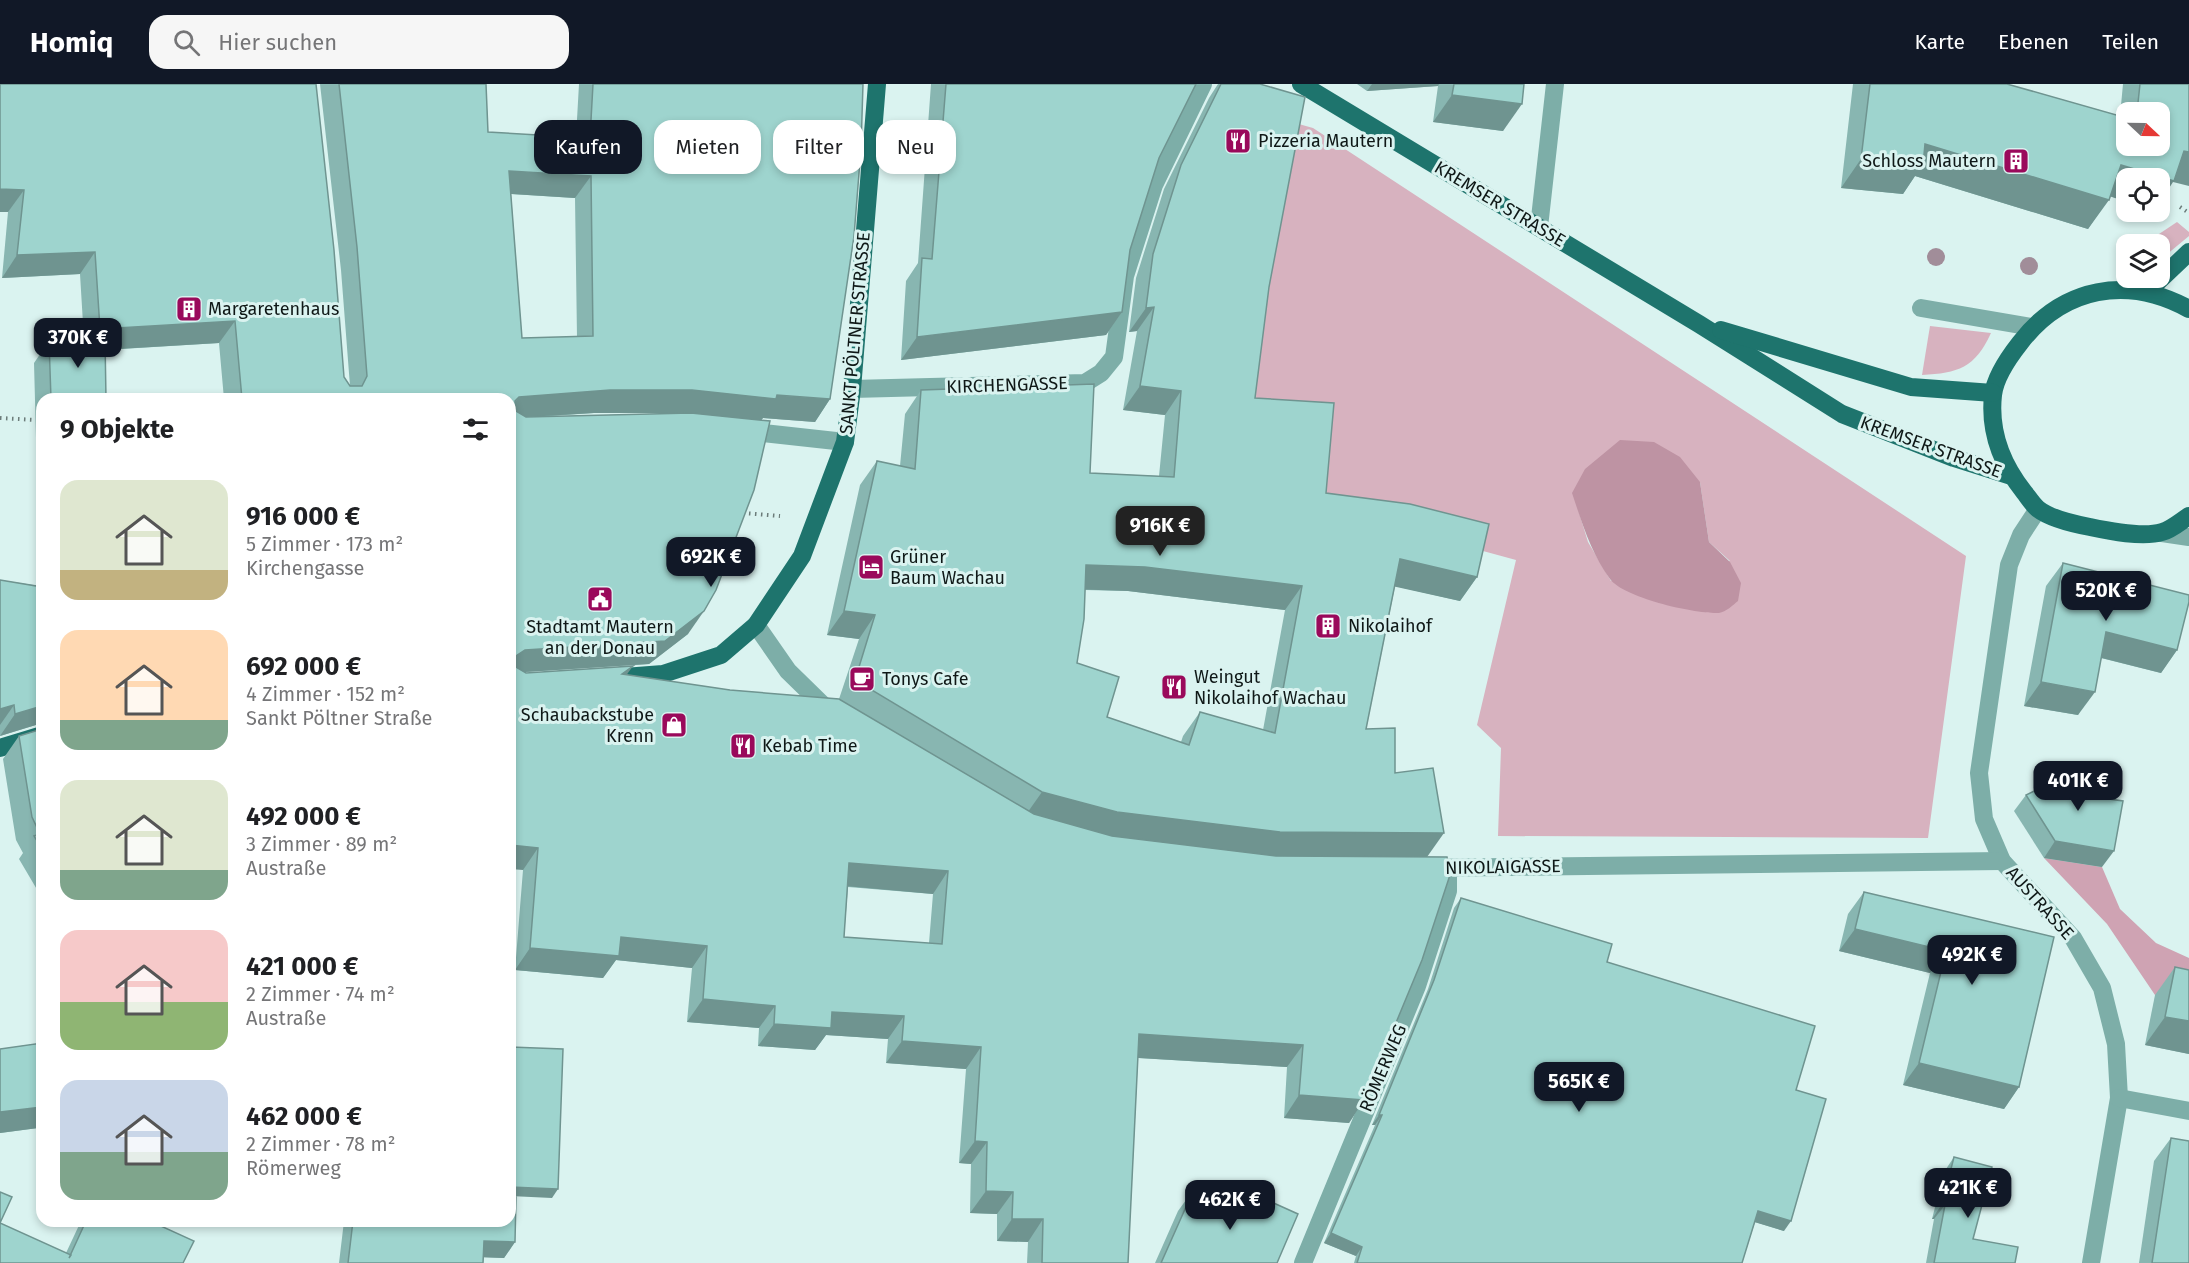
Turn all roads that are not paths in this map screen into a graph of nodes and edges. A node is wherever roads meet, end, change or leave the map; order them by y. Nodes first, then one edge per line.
1 (877, 84) edge
2 (1203, 84) edge
3 (1301, 84) edge
4 (1555, 84) edge
5 (1539, 227) junction
6 (2189, 252) edge
7 (2147, 292) junction
8 (1921, 308) dead end
9 (2189, 309) edge
10 (1699, 324) junction
11 (2032, 327) junction
12 (852, 389) junction
13 (1993, 393) junction
14 (722, 429) edge
15 (845, 442) junction
16 (2011, 476) junction
17 (2038, 509) junction
18 (2189, 516) edge
19 (2162, 533) junction
20 (2189, 537) edge
21 (756, 625) junction
22 (594, 679) edge
23 (844, 722) edge
24 (36, 737) edge
25 (0, 748) edge
26 (2002, 861) junction
27 (1402, 868) edge
28 (1448, 868) junction
29 (2119, 1098) junction
30 (2189, 1111) edge
31 (1303, 1263) edge
32 (2091, 1263) edge

1 - 12 main road, SANKT PÖLTNER STRASSE
2 - 12 street, KIRCHENGASSE
3 - 5 main road, KREMSER STRASSE
4 - 5 street
5 - 10 main road, KREMSER STRASSE
6 - 7 main road
7 - 9 main road
7 - 11 main road
8 - 11 street
10 - 13 main road, KREMSER STRASSE
10 - 16 main road, KREMSER STRASSE
11 - 13 main road
12 - 15 main road, SANKT PÖLTNER STRASSE
13 - 16 main road
14 - 15 street
15 - 21 main road, SANKT PÖLTNER STRASSE
16 - 17 main road
17 - 19 main road
17 - 26 street, AUSTRASSE
18 - 19 main road
19 - 20 street
21 - 22 main road, SANKT PÖLTNER STRASSE
21 - 23 street
24 - 25 main road
26 - 28 street, NIKOLAIGASSE
26 - 29 street, AUSTRASSE
27 - 28 street, NIKOLAIGASSE
28 - 31 street, RÖMERWEG
29 - 30 street
29 - 32 street, AUSTRASSE

